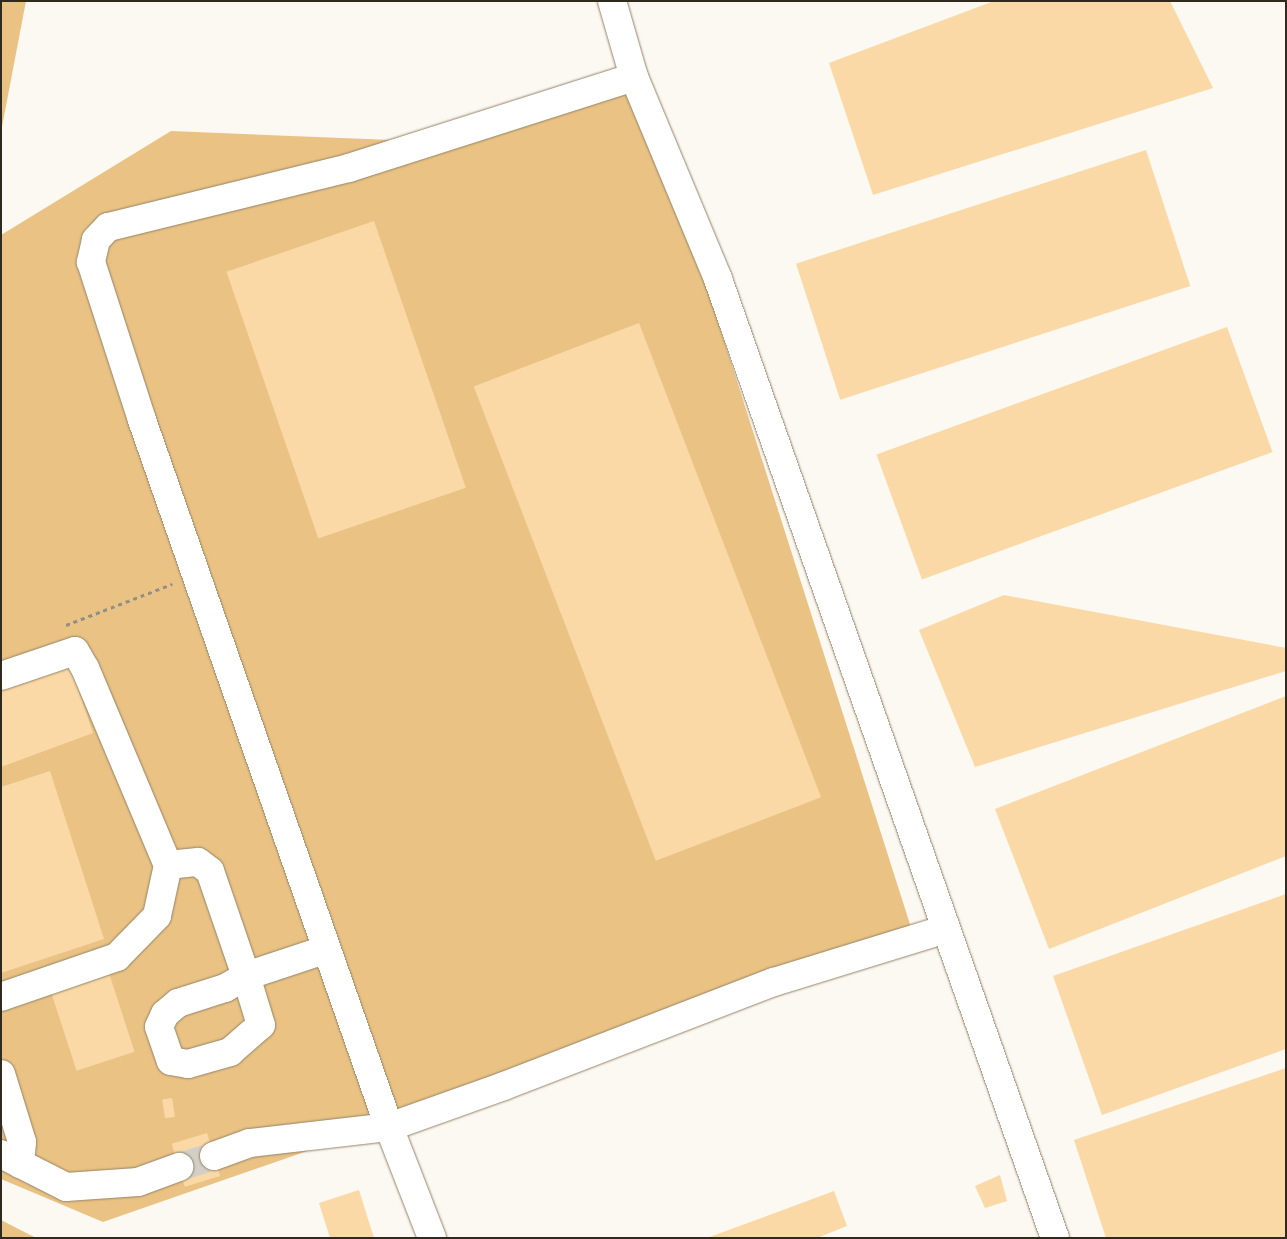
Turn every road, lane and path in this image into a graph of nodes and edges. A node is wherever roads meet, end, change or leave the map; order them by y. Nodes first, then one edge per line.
1 (612, 1) edge
2 (634, 77) junction
3 (198, 573) junction
4 (56, 628) dead end
5 (1, 676) edge
6 (168, 865) junction
7 (946, 929) junction
8 (327, 949) junction
9 (1, 997) edge
10 (1, 1074) edge
11 (389, 1127) junction
12 (214, 1156) tunnel mouth
13 (10, 1159) edge
14 (179, 1167) tunnel mouth
15 (432, 1238) edge
16 (1055, 1238) edge

1 - 2 street
2 - 3 street
2 - 7 street
3 - 4 path
3 - 8 street
5 - 6 street
6 - 8 street
6 - 9 street
7 - 11 street
7 - 16 street
8 - 11 street
10 - 13 street
11 - 12 street
11 - 15 street
13 - 14 street

